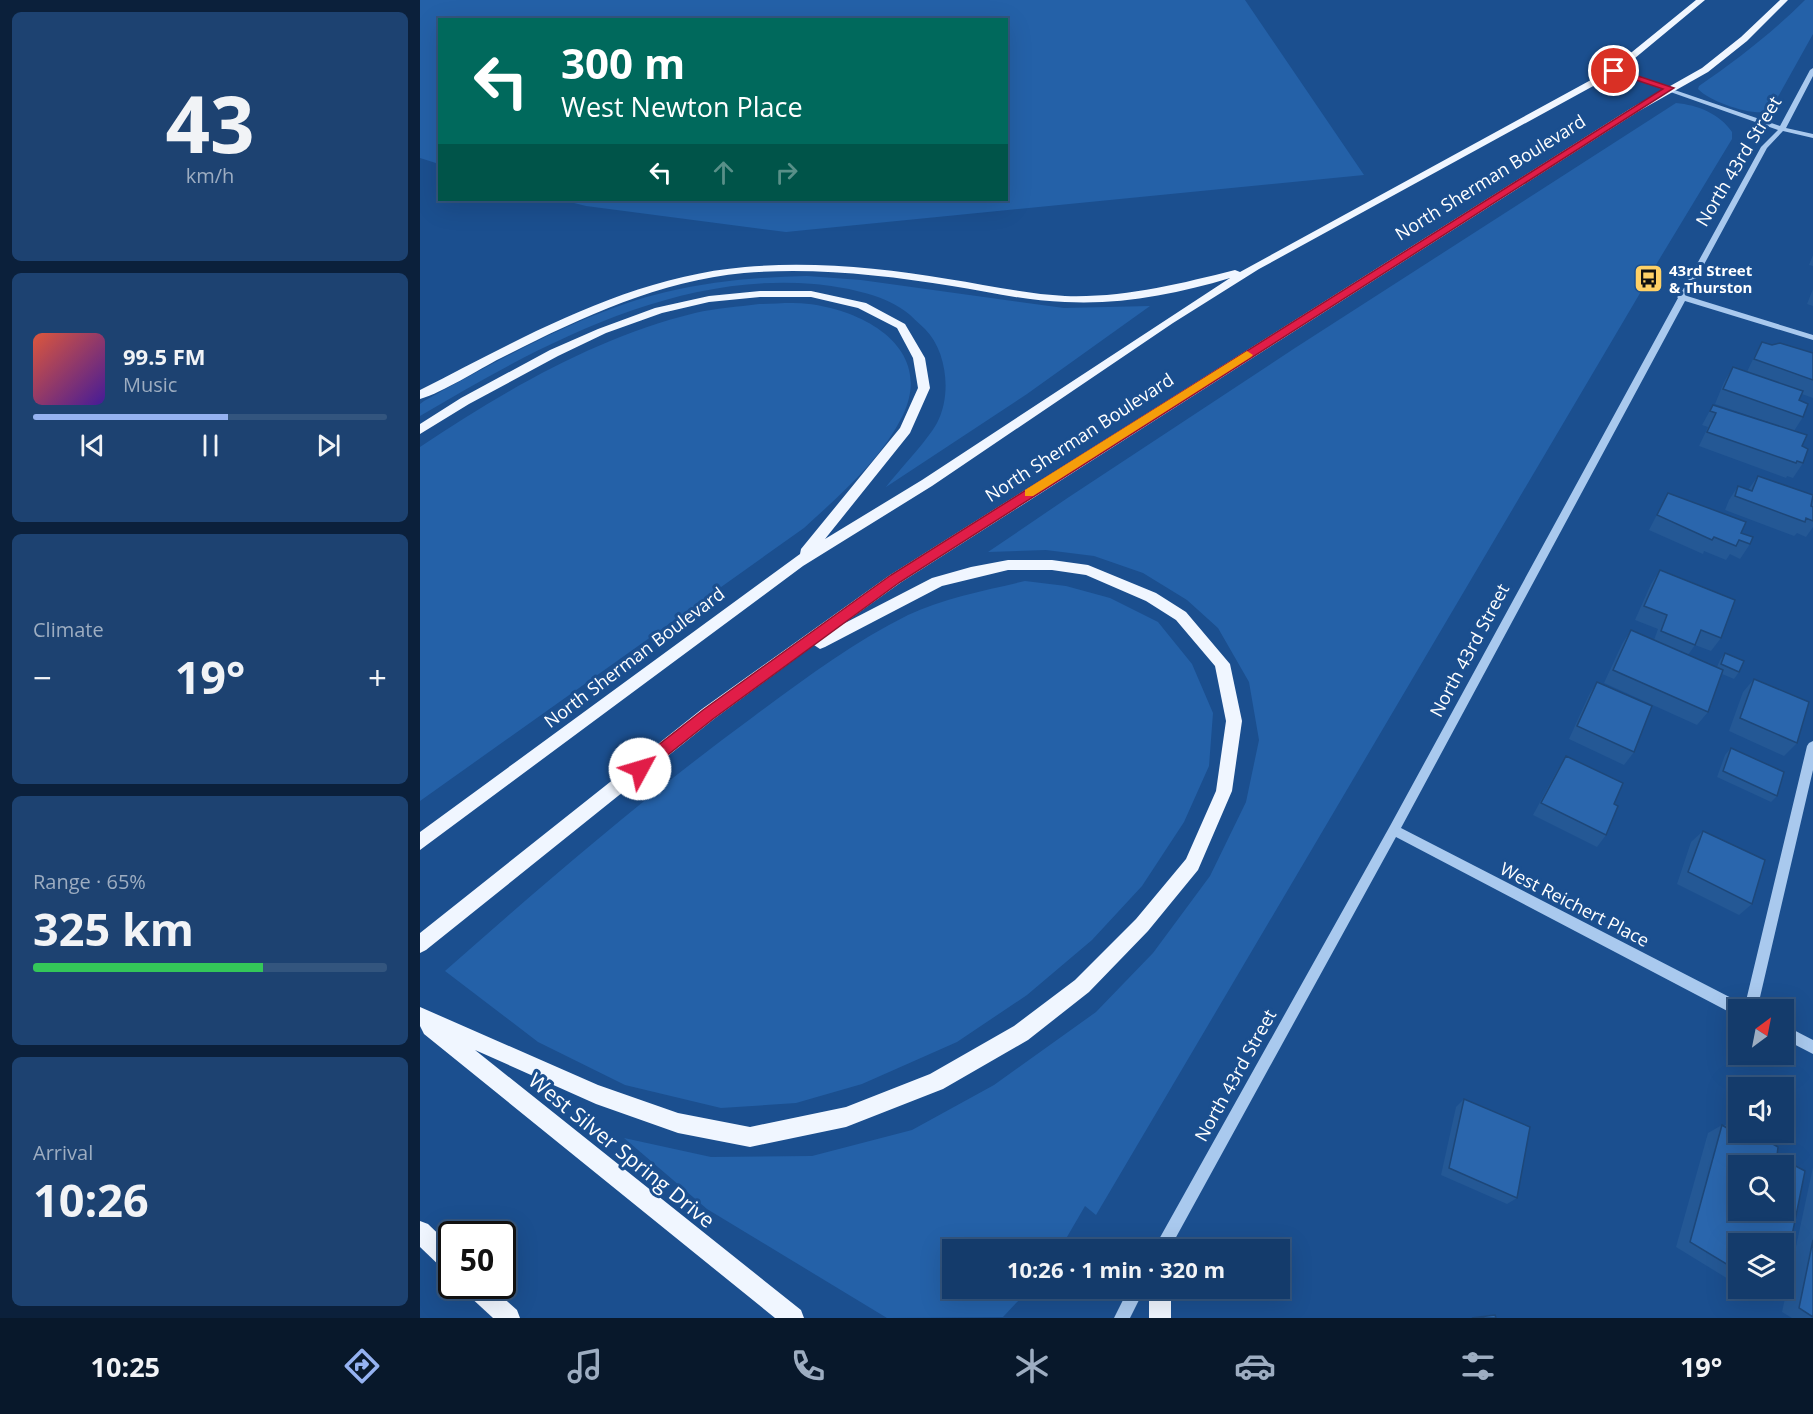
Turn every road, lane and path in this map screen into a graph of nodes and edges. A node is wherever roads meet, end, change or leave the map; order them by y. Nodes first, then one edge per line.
1 (1701, 0) edge
2 (1784, 0) edge
3 (1813, 70) edge
4 (1614, 71) junction
5 (1670, 88) junction
6 (1782, 129) junction
7 (1813, 136) edge
8 (1255, 267) junction
9 (1681, 297) junction
10 (1813, 338) edge
11 (420, 395) edge
12 (420, 430) edge
13 (798, 562) junction
14 (770, 671) junction
15 (1813, 746) edge
16 (1394, 830) junction
17 (420, 842) edge
18 (420, 944) edge
19 (1753, 999) edge
20 (1728, 1004) edge
21 (420, 1017) edge
22 (1794, 1037) edge
23 (1813, 1047) edge
24 (420, 1232) edge
25 (1166, 1239) edge
26 (438, 1249) edge
27 (488, 1299) edge
28 (1132, 1299) edge
29 (1160, 1299) edge
30 (505, 1316) edge
31 (793, 1318) edge
32 (1122, 1318) edge
33 (1161, 1318) edge

1 - 4 main road, North Sherman Boulevard
2 - 5 main road, North Sherman Boulevard
3 - 6 street, North 43rd Street
4 - 5 street
4 - 8 main road, North Sherman Boulevard
5 - 6 street
5 - 14 main road, North Sherman Boulevard
6 - 7 street
6 - 9 street, North 43rd Street
8 - 11 main road
8 - 13 main road, North Sherman Boulevard
9 - 10 street
9 - 16 street, North 43rd Street
12 - 13 main road
13 - 17 main road, North Sherman Boulevard
14 - 18 main road, North Sherman Boulevard
14 - 21 main road
15 - 19 street
16 - 20 street, West Reichert Place
16 - 25 street, North 43rd Street
21 - 31 main road, West Silver Spring Drive
22 - 23 street
24 - 26 main road
27 - 30 main road
28 - 32 street
29 - 33 main road

